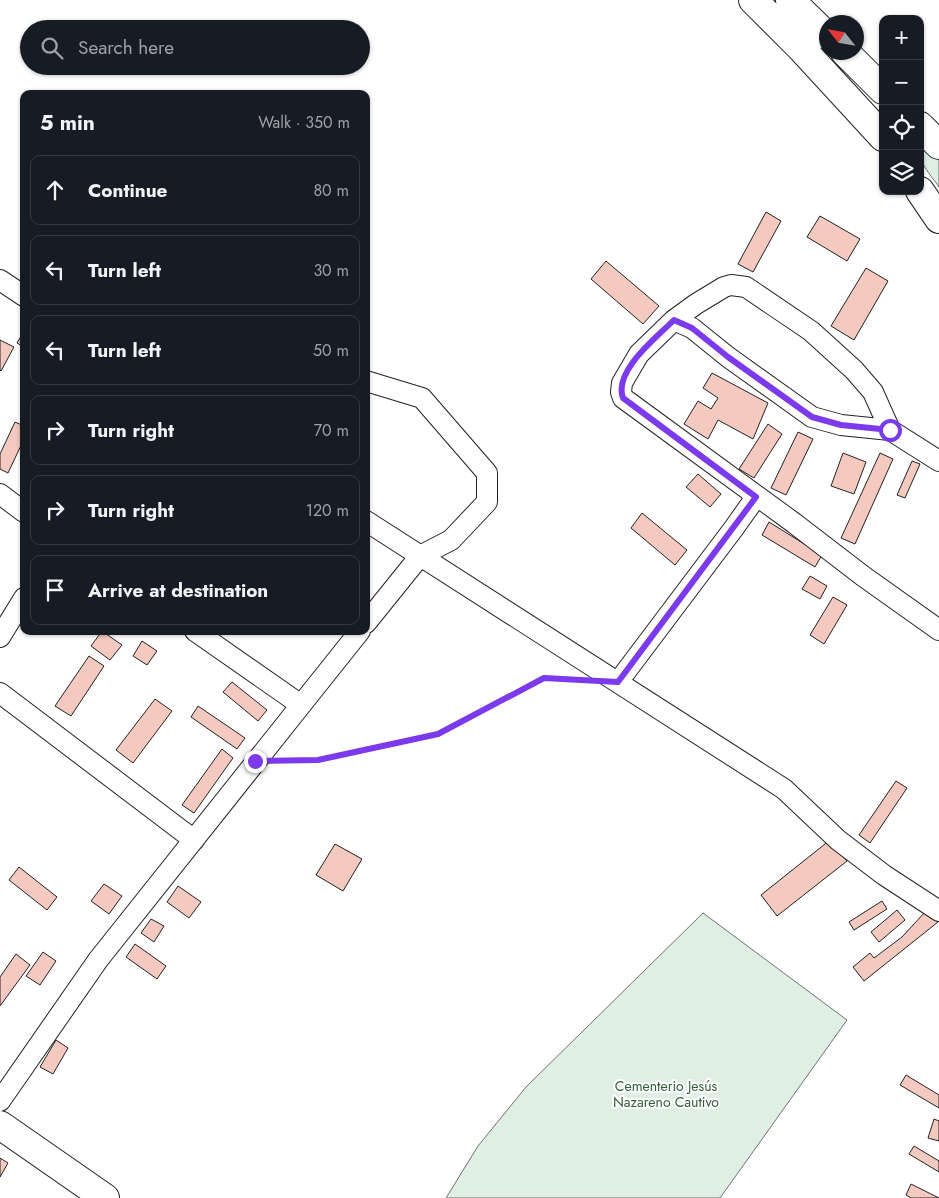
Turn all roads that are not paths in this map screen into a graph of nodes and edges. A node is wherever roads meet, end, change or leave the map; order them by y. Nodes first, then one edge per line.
1 (753, 0) edge
2 (790, 0) edge
3 (819, 28) edge
4 (853, 60) edge
5 (879, 86) edge
6 (924, 130) edge
7 (879, 133) edge
8 (939, 145) edge
9 (923, 195) edge
10 (939, 219) edge
11 (0, 280) edge
12 (20, 293) edge
13 (674, 320) junction
14 (370, 382) edge
15 (890, 430) junction
16 (939, 461) edge
17 (0, 494) edge
18 (756, 497) junction
19 (20, 509) edge
20 (370, 524) edge
21 (420, 556) junction
22 (20, 604) edge
23 (370, 618) edge
24 (939, 630) edge
25 (201, 635) edge
26 (357, 635) edge
27 (0, 637) edge
28 (618, 682) junction
29 (0, 693) edge
30 (301, 705) junction
31 (194, 840) junction
32 (939, 911) edge
33 (0, 1100) edge
34 (0, 1125) edge
35 (105, 1198) edge

1 - 7 main road
2 - 3 main road
4 - 5 main road
6 - 8 main road
9 - 10 main road
11 - 12 street
13 - 15 street
13 - 15 street
13 - 18 street
14 - 21 street
15 - 16 street
17 - 19 street
18 - 24 street
18 - 28 street
20 - 21 street
21 - 23 street
21 - 28 street
22 - 27 street
25 - 30 street
26 - 30 street
28 - 32 street
29 - 31 street
30 - 31 street
31 - 33 street
34 - 35 main road

